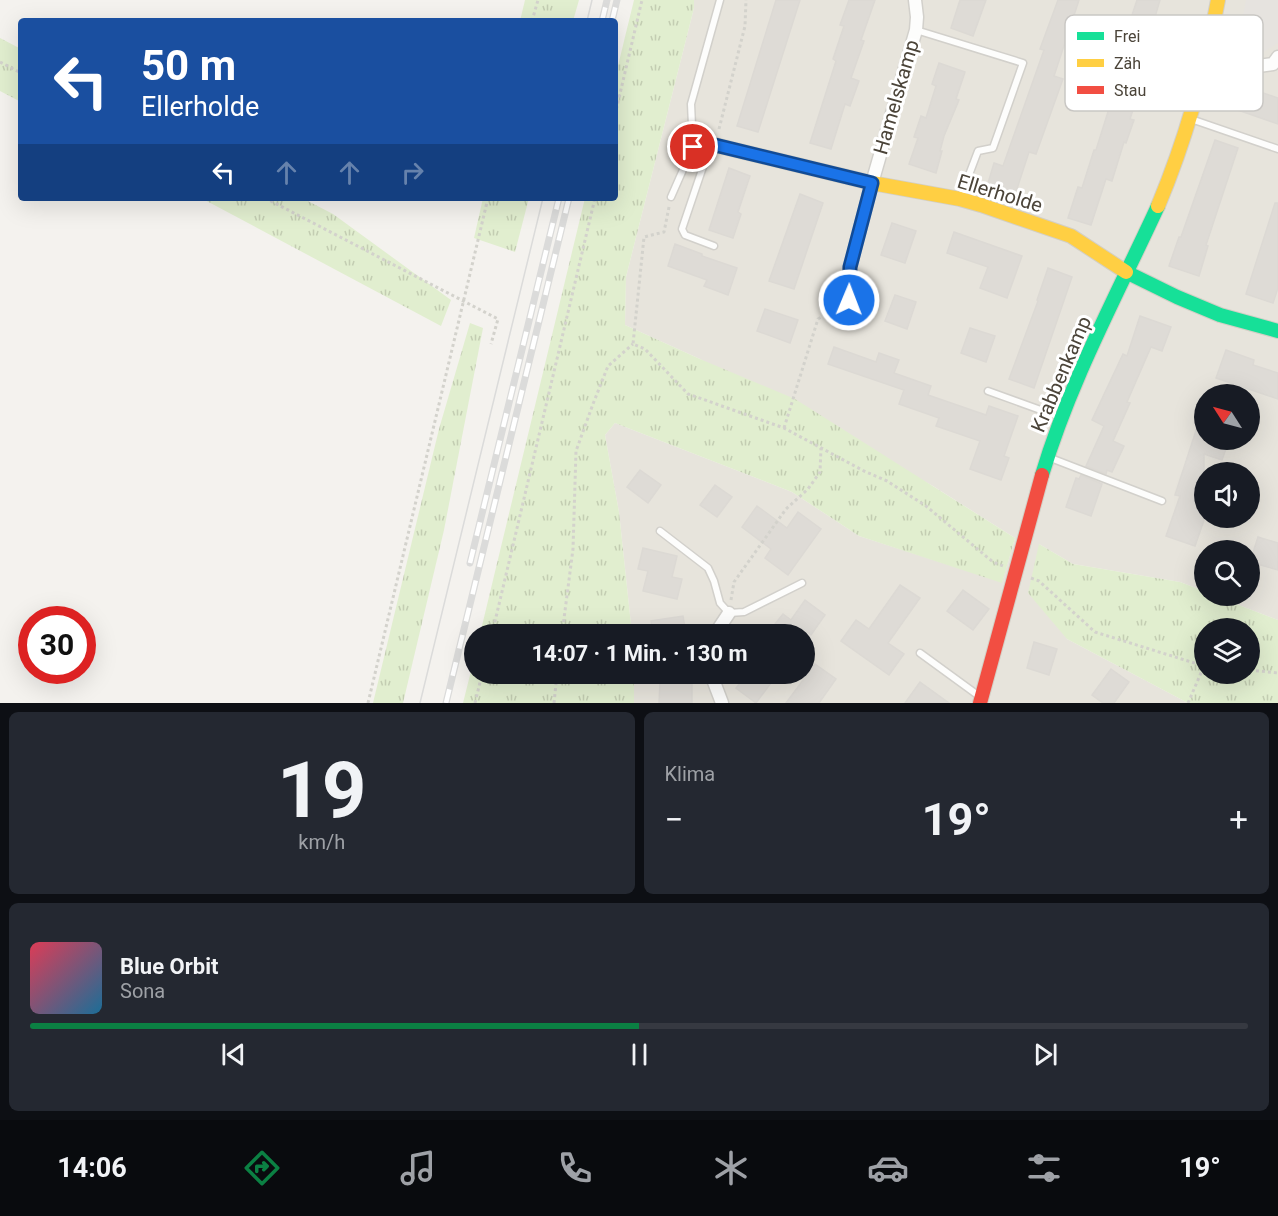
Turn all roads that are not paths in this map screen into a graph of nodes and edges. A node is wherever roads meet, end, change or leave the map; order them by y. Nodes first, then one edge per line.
1 (720, 0) edge
2 (915, 0) edge
3 (1218, 0) edge
4 (1215, 15) edge
5 (916, 30) junction
6 (1278, 57) edge
7 (1263, 65) edge
8 (1193, 111) edge
9 (1191, 119) junction
10 (712, 145) junction
11 (693, 147) junction
12 (1278, 149) edge
13 (872, 183) junction
14 (671, 197) road end
15 (960, 199) junction
16 (714, 246) dead end
17 (1127, 273) junction
18 (849, 300) road end
19 (1278, 331) edge
20 (988, 391) dead end
21 (1061, 417) junction
22 (1047, 457) junction
23 (1162, 501) dead end
24 (660, 531) dead end
25 (802, 583) dead end
26 (729, 613) junction
27 (722, 624) edge
28 (920, 653) dead end
29 (715, 684) edge
30 (981, 701) edge
31 (722, 703) edge

1 - 11 lane
2 - 5 street, Hamelskamp
3 - 4 street, Krabbenkamp
5 - 13 street, Hamelskamp
5 - 15 lane
6 - 7 street
8 - 9 street, Krabbenkamp
9 - 12 lane
9 - 17 street, Krabbenkamp
10 - 11 street, Ellerholde
10 - 13 street, Ellerholde
10 - 16 lane
11 - 14 lane
13 - 15 street, Ellerholde
13 - 18 street, Hamelskamp
15 - 17 street, Ellerholde
17 - 19 street, Ellerholde
17 - 21 street, Krabbenkamp
20 - 21 lane
21 - 22 street, Krabbenkamp
22 - 23 lane
22 - 30 street, Krabbenkamp
24 - 26 lane
25 - 26 lane
26 - 27 street
28 - 30 lane
29 - 31 street

